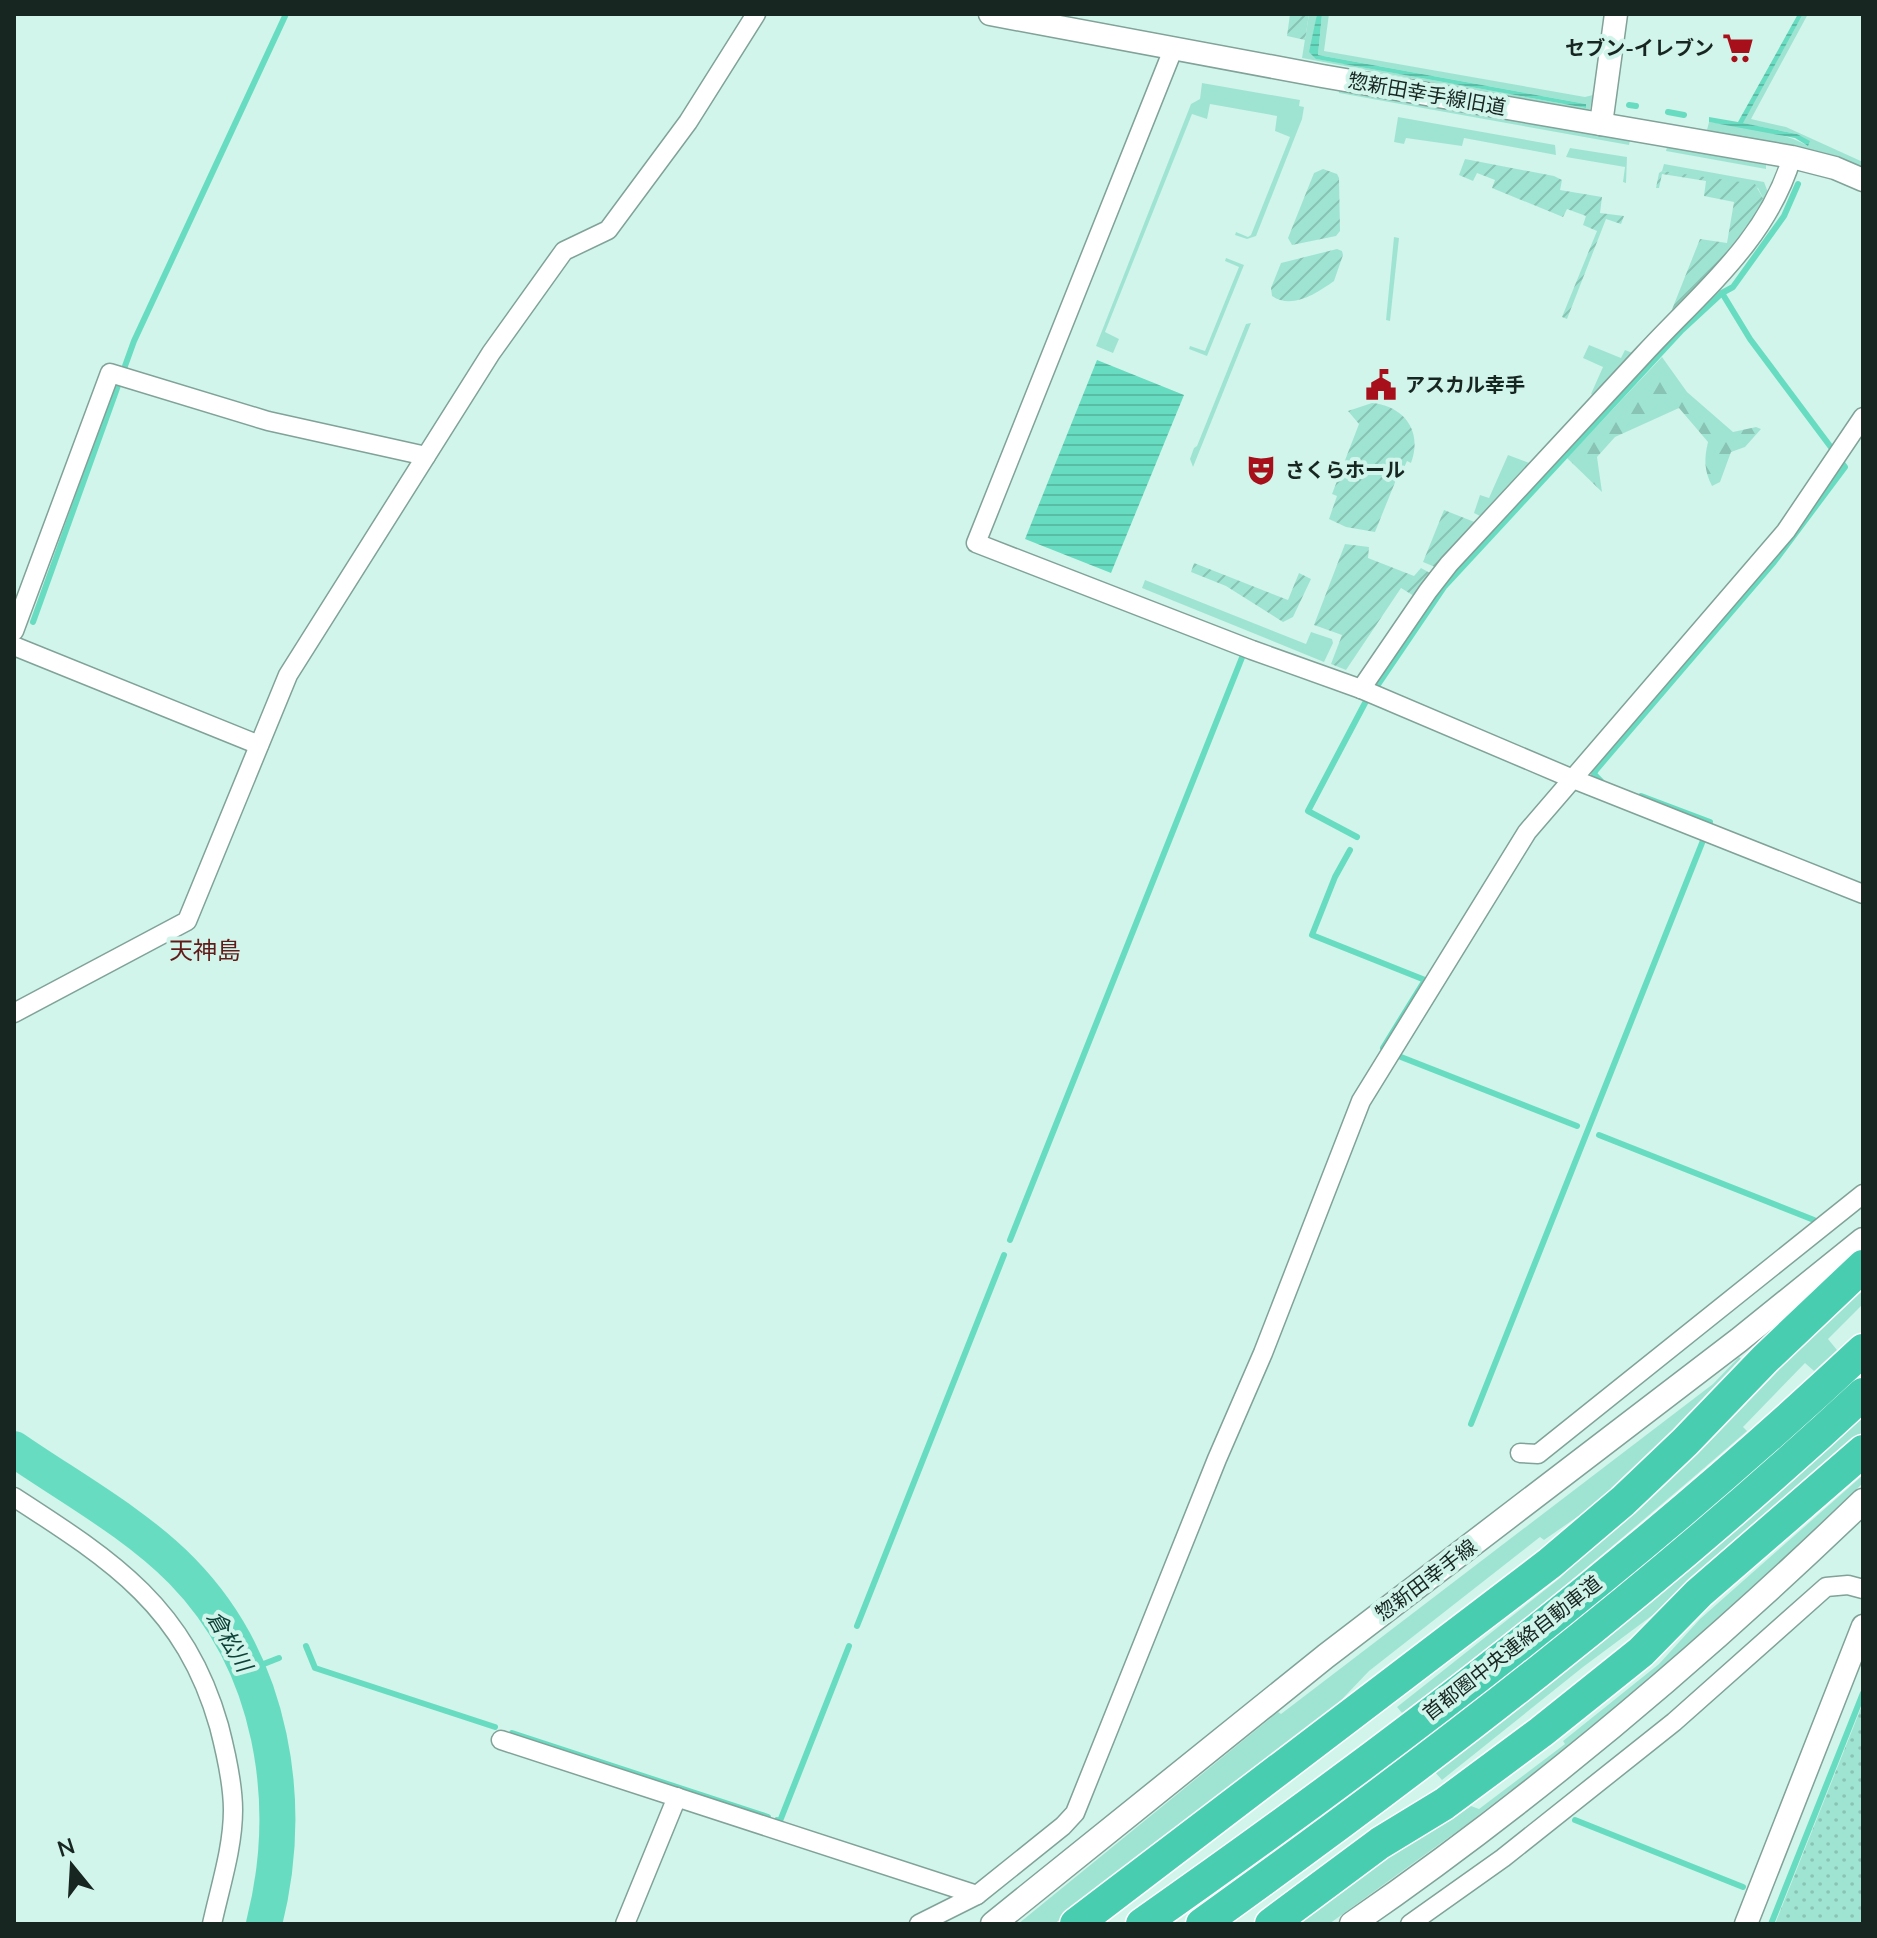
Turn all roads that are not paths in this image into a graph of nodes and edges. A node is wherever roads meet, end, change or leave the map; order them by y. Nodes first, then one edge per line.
1 (756, 14) edge
2 (992, 14) edge
3 (1616, 14) edge
4 (1174, 47) junction
5 (1601, 124) junction
6 (1792, 157) junction
7 (1863, 180) edge
8 (1863, 417) edge
9 (426, 456) junction
10 (14, 631) edge
11 (14, 646) edge
12 (1361, 689) junction
13 (259, 745) junction
14 (1573, 779) junction
15 (1863, 894) edge
16 (14, 1013) edge
17 (1863, 1194) edge
18 (1863, 1240) edge
19 (1863, 1266) edge
20 (1863, 1350) edge
21 (1863, 1394) edge
22 (1863, 1451) edge
23 (1520, 1453) dead end
24 (14, 1497) edge
25 (1863, 1501) edge
26 (1863, 1589) edge
27 (1863, 1626) edge
28 (501, 1740) dead end
29 (677, 1797) junction
30 (977, 1895) junction
31 (212, 1924) edge
32 (625, 1924) edge
33 (919, 1924) edge
34 (993, 1924) edge
35 (1076, 1924) edge
36 (1142, 1924) edge
37 (1202, 1924) edge
38 (1271, 1924) edge
39 (1352, 1924) edge
40 (1410, 1924) edge
41 (1746, 1924) edge

1 - 9 street
2 - 4 street, 惣新田幸手線旧道
3 - 5 street
4 - 5 street, 惣新田幸手線旧道
4 - 12 street
5 - 6 street, 惣新田幸手線旧道
6 - 7 street, 惣新田幸手線旧道
6 - 12 street
8 - 14 street
9 - 10 street
9 - 13 street
11 - 13 street
12 - 14 street
13 - 16 street
14 - 15 street
14 - 30 street
17 - 23 street
18 - 34 main road, 惣新田幸手線
19 - 35 highway
20 - 36 highway, 首都圏中央連絡自動車道
21 - 37 highway, 首都圏中央連絡自動車道
22 - 38 highway
24 - 31 street
25 - 39 main road
26 - 40 street
27 - 41 street
28 - 29 street
29 - 30 street
29 - 32 street
30 - 33 street

